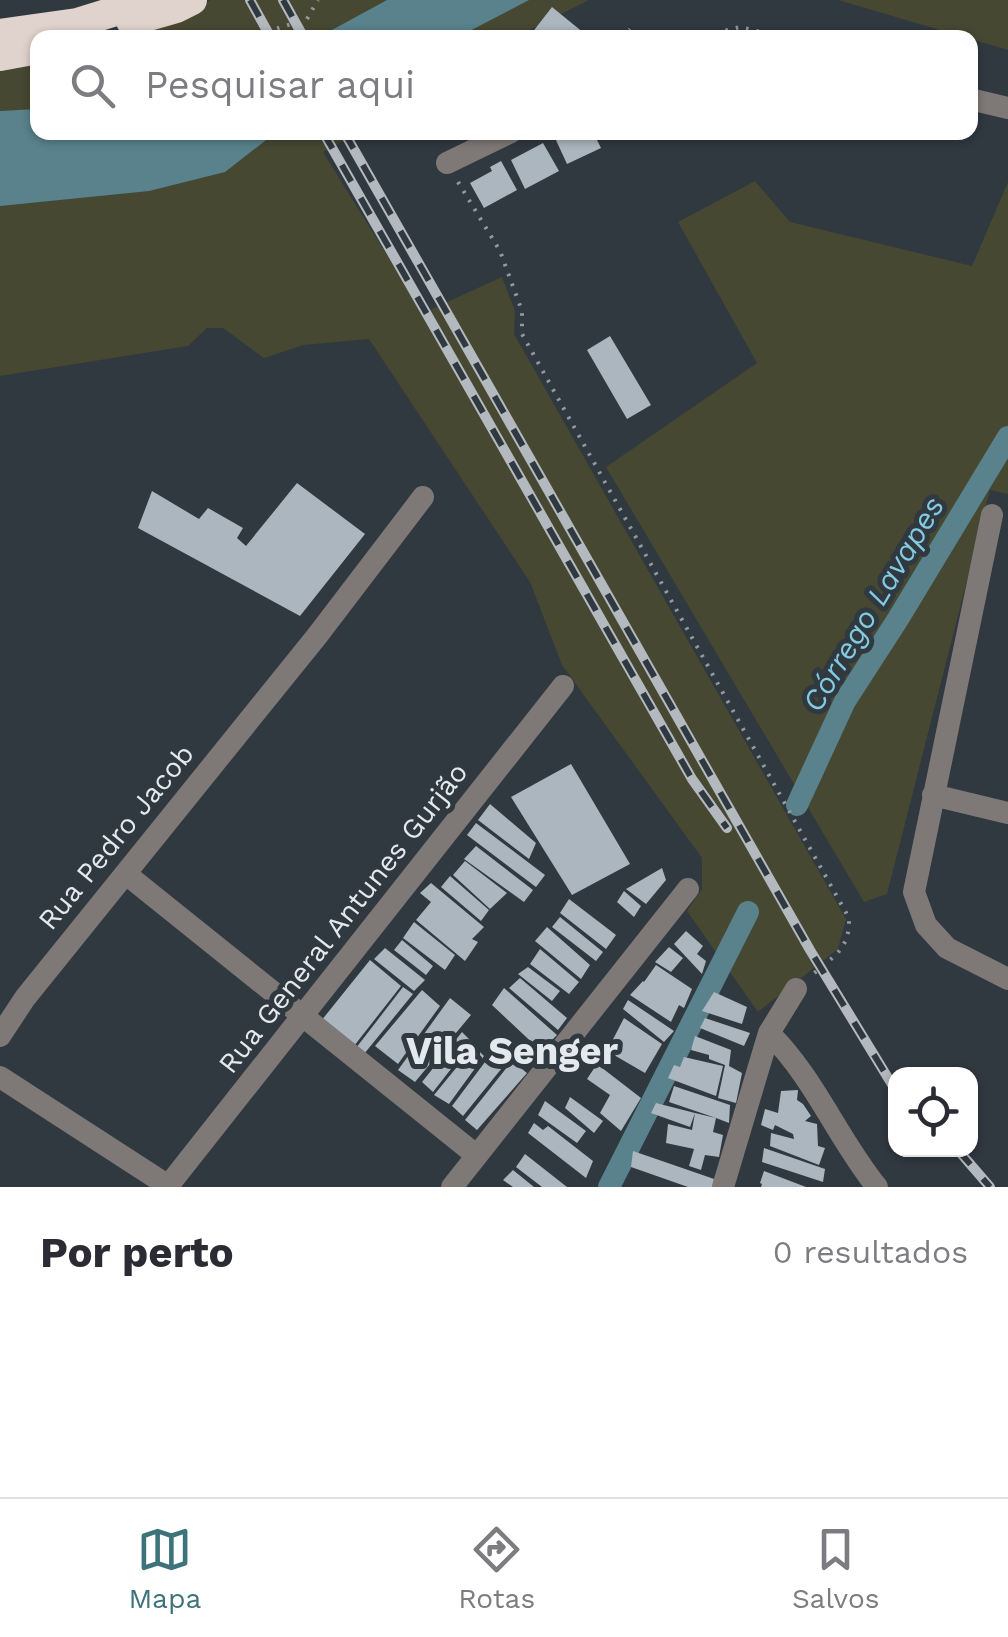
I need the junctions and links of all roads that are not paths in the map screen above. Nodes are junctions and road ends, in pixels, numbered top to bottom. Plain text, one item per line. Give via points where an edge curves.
1 (152, 0) edge
2 (192, 0) edge
3 (103, 30) edge
4 (0, 34) edge
5 (30, 50) edge
6 (0, 56) edge
7 (978, 102) edge
8 (1008, 108) edge
9 (494, 140) edge
10 (447, 163) road end
11 (424, 497) dead end
12 (993, 516) edge
13 (564, 686) dead end
14 (932, 795) junction
15 (1008, 813) edge
16 (126, 874) junction
17 (688, 888) dead end
18 (1008, 979) edge
19 (796, 989) road end
20 (305, 1016) junction
21 (769, 1034) junction
22 (0, 1036) edge
23 (0, 1077) edge
24 (476, 1155) junction
25 (169, 1187) edge
26 (452, 1187) edge
27 (723, 1187) edge
28 (877, 1187) edge

1 - 4 highway via 77,23
2 - 3 highway
5 - 6 highway
7 - 8 street
9 - 10 street
11 - 16 street, Rua Pedro Jacob
12 - 14 street
13 - 20 street, Rua General Antunes Gurjão
14 - 15 street
14 - 18 street via 914,892 926,925 947,948
16 - 20 street
16 - 22 street, Rua Pedro Jacob
17 - 24 street
19 - 21 street
20 - 24 street
20 - 25 street, Rua General Antunes Gurjão
21 - 27 street
21 - 28 street
23 - 25 street
24 - 26 street

